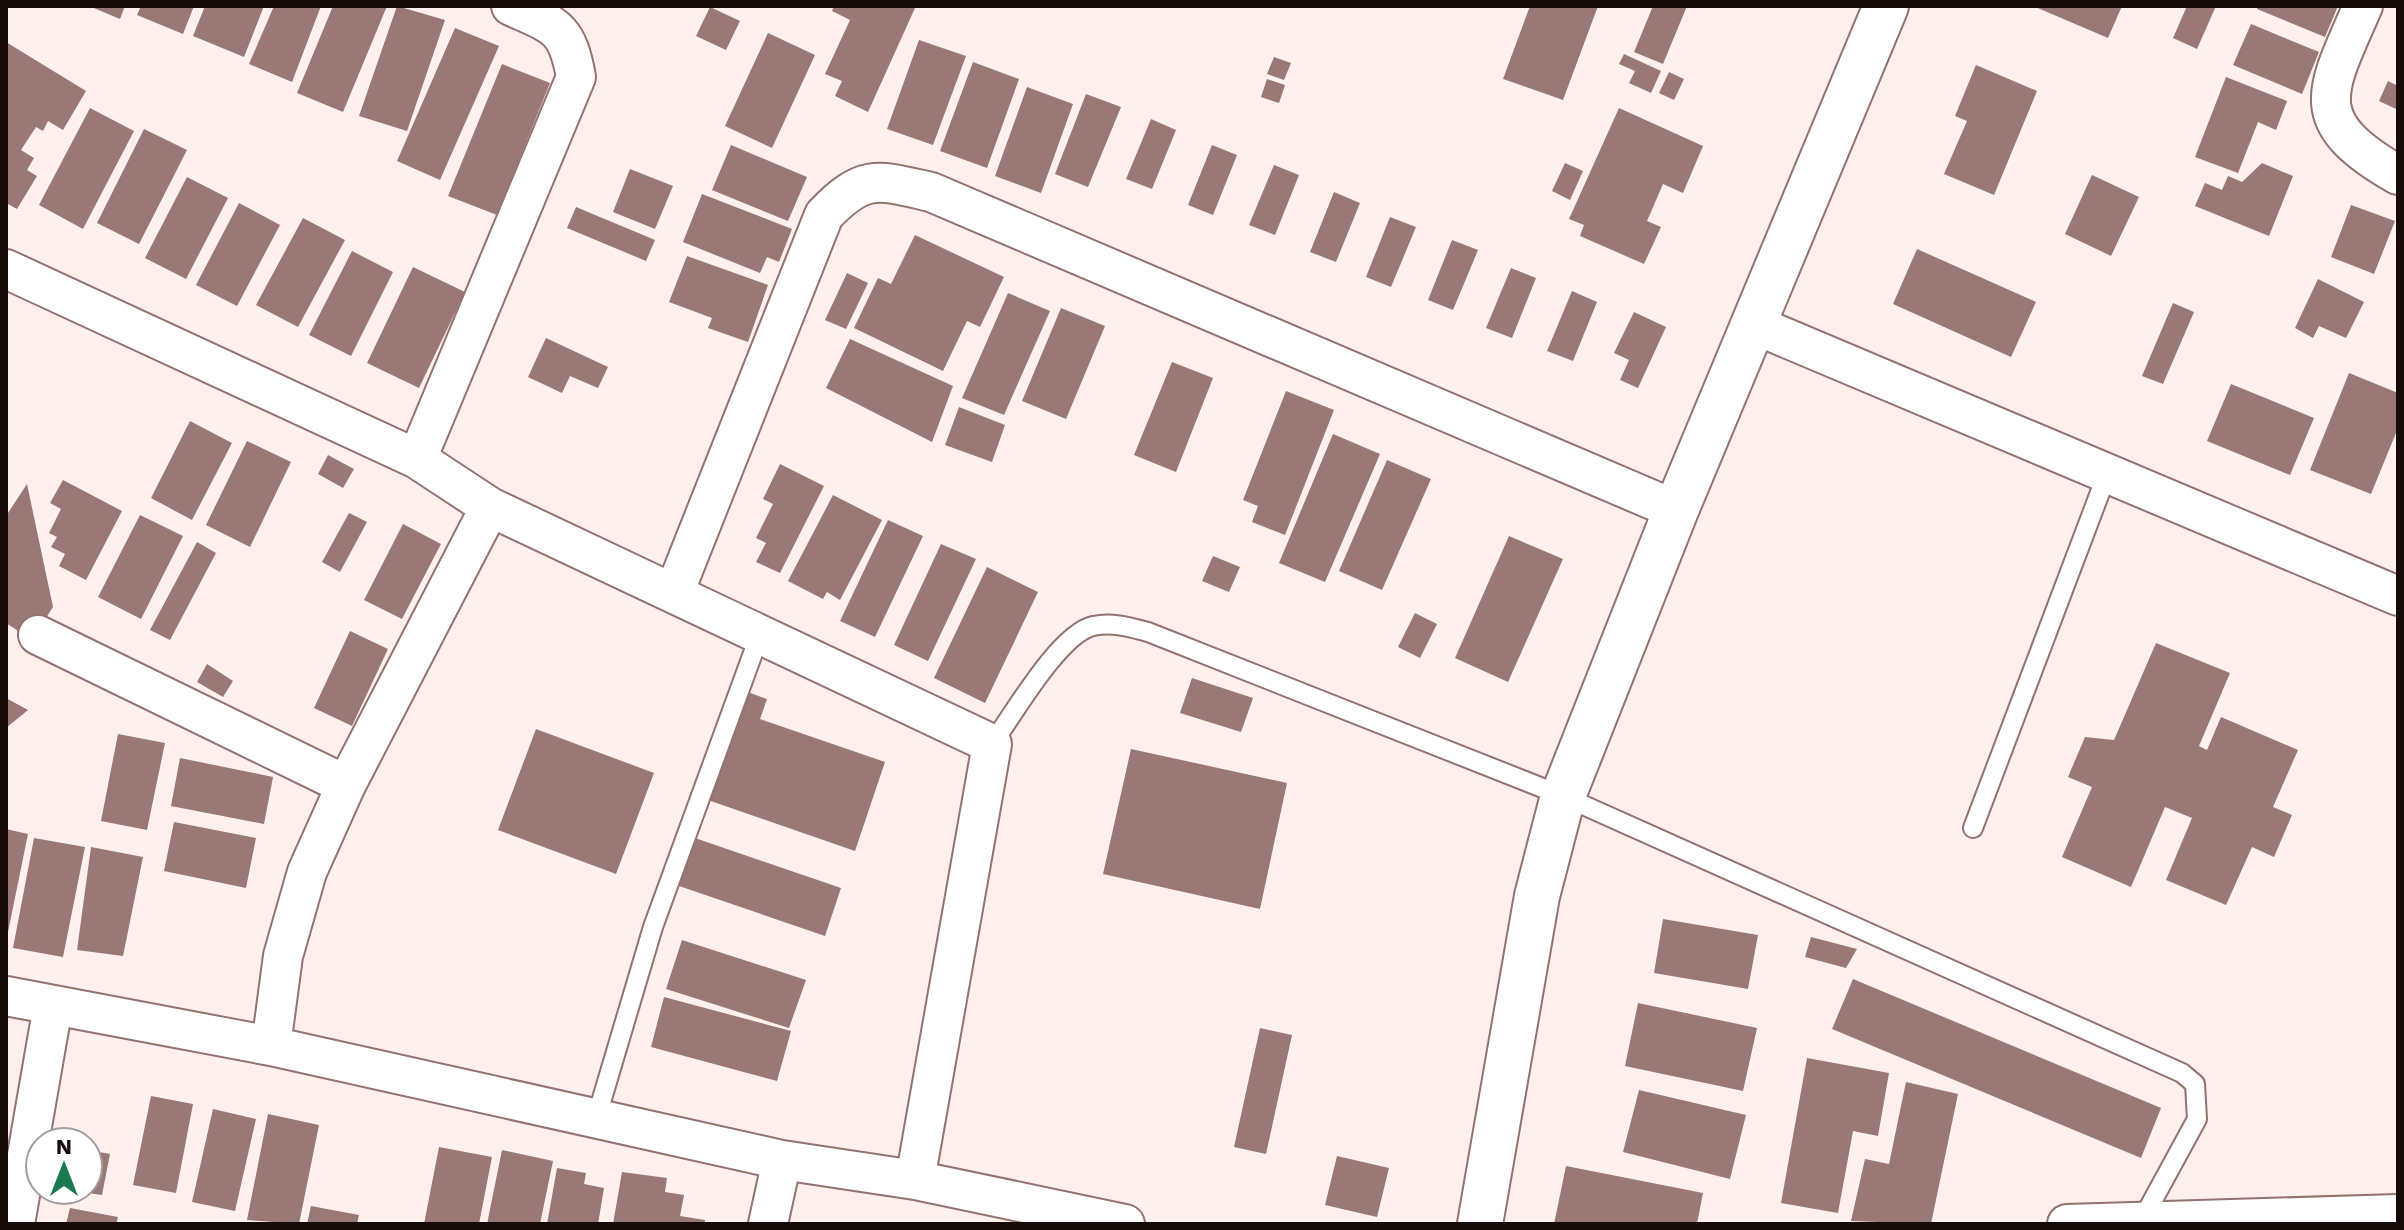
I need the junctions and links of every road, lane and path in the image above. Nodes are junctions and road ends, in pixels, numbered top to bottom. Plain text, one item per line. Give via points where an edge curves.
1 (511, 6) edge
2 (1886, 6) edge
3 (2363, 6) edge
4 (2398, 175) edge
5 (6, 269) edge
6 (1753, 324) junction
7 (417, 459) junction
8 (2107, 474) junction
9 (490, 507) junction
10 (1676, 510) junction
11 (674, 593) junction
12 (2398, 596) edge
13 (760, 634) junction
14 (38, 635) dead end
15 (992, 744) junction
16 (346, 785) junction
17 (1563, 796) junction
18 (1973, 828) dead end
19 (6, 996) edge
20 (53, 1006) junction
21 (271, 1046) junction
22 (596, 1119) junction
23 (782, 1160) junction
24 (915, 1180) junction
25 (2398, 1214) edge
26 (1054, 1216) edge
27 (2142, 1220) junction
28 (15, 1224) edge
29 (768, 1224) edge
30 (1124, 1224) edge
31 (1480, 1224) edge
32 (2067, 1224) edge

1 - 7 street via 546,21 570,42 576,77
2 - 6 street
3 - 4 street via 2336,69 2330,100 2338,130 2357,152
5 - 7 street
6 - 8 street
6 - 10 street
7 - 9 street
8 - 12 street
8 - 18 lane
9 - 11 street
9 - 16 street
10 - 11 street via 931,192 884,181 847,190 824,215
10 - 17 street
11 - 13 street
13 - 15 street
13 - 22 lane via 653,927
14 - 16 street
15 - 17 lane via 1067,641 1090,627 1117,623
15 - 24 street
16 - 21 street via 307,872 283,956
17 - 27 lane via 2182,1073 2195,1084 2197,1119
17 - 31 street via 1537,896
19 - 20 street
20 - 21 street
20 - 28 street
21 - 22 street
22 - 23 street
23 - 24 street
23 - 29 street
24 - 26 street
25 - 27 street
26 - 30 street
27 - 32 street

